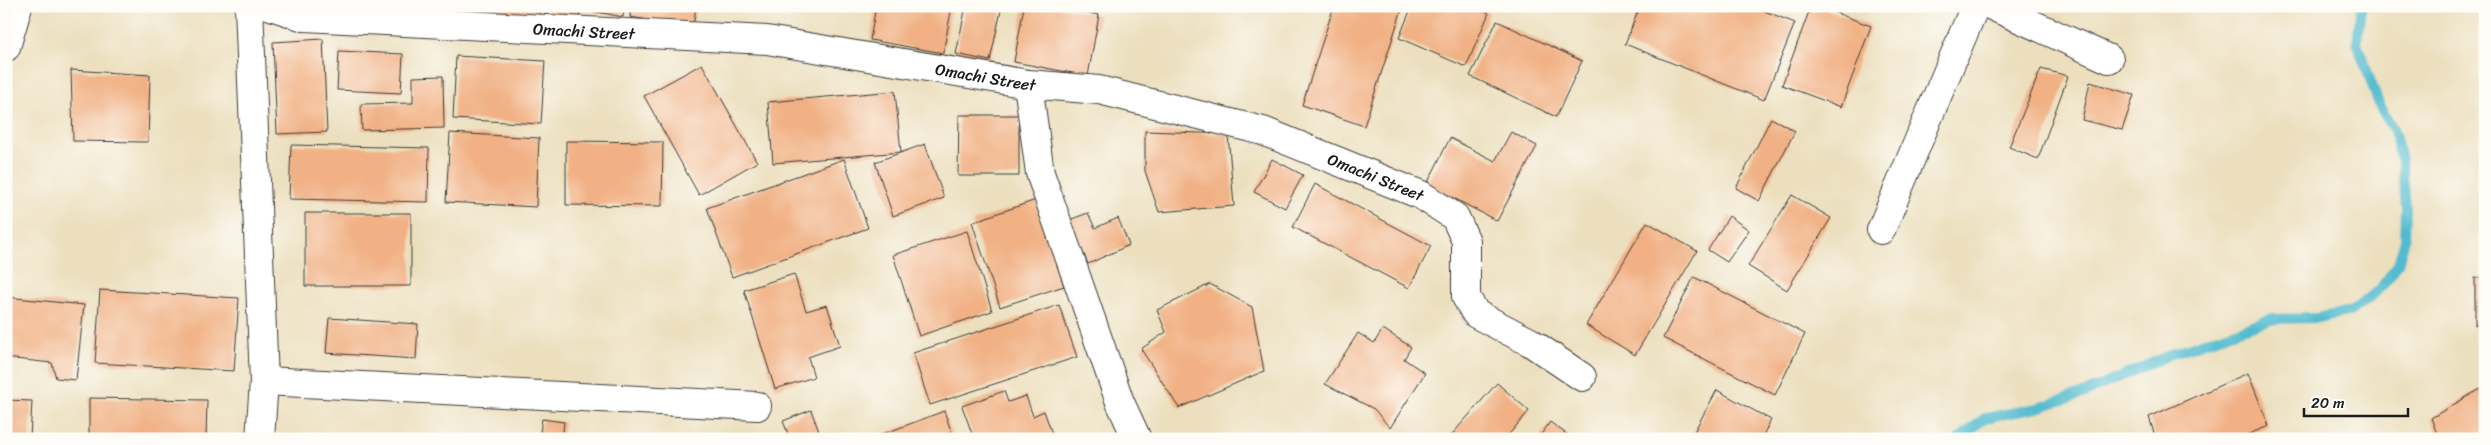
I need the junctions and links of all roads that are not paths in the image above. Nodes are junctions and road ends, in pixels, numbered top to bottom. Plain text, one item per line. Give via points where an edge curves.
1 (18, 6) edge
2 (249, 6) edge
3 (271, 6) edge
4 (1976, 6) edge
5 (1992, 6) edge
6 (6, 47) edge
7 (2109, 59) dead end
8 (1028, 84) junction
9 (1881, 230) dead end
10 (1582, 377) dead end
11 (264, 381) junction
12 (757, 406) dead end
13 (260, 439) edge
14 (1137, 439) edge

1 - 6 street
2 - 11 street
3 - 8 street, Omachi Street via 304,17 767,40
4 - 9 street
5 - 7 street
8 - 10 street, Omachi Street via 1099,90 1263,131 1421,195 1455,217 1459,225 1466,241 1466,297 1476,314 1530,342
8 - 14 street via 1040,173 1120,402
11 - 12 street
11 - 13 street

